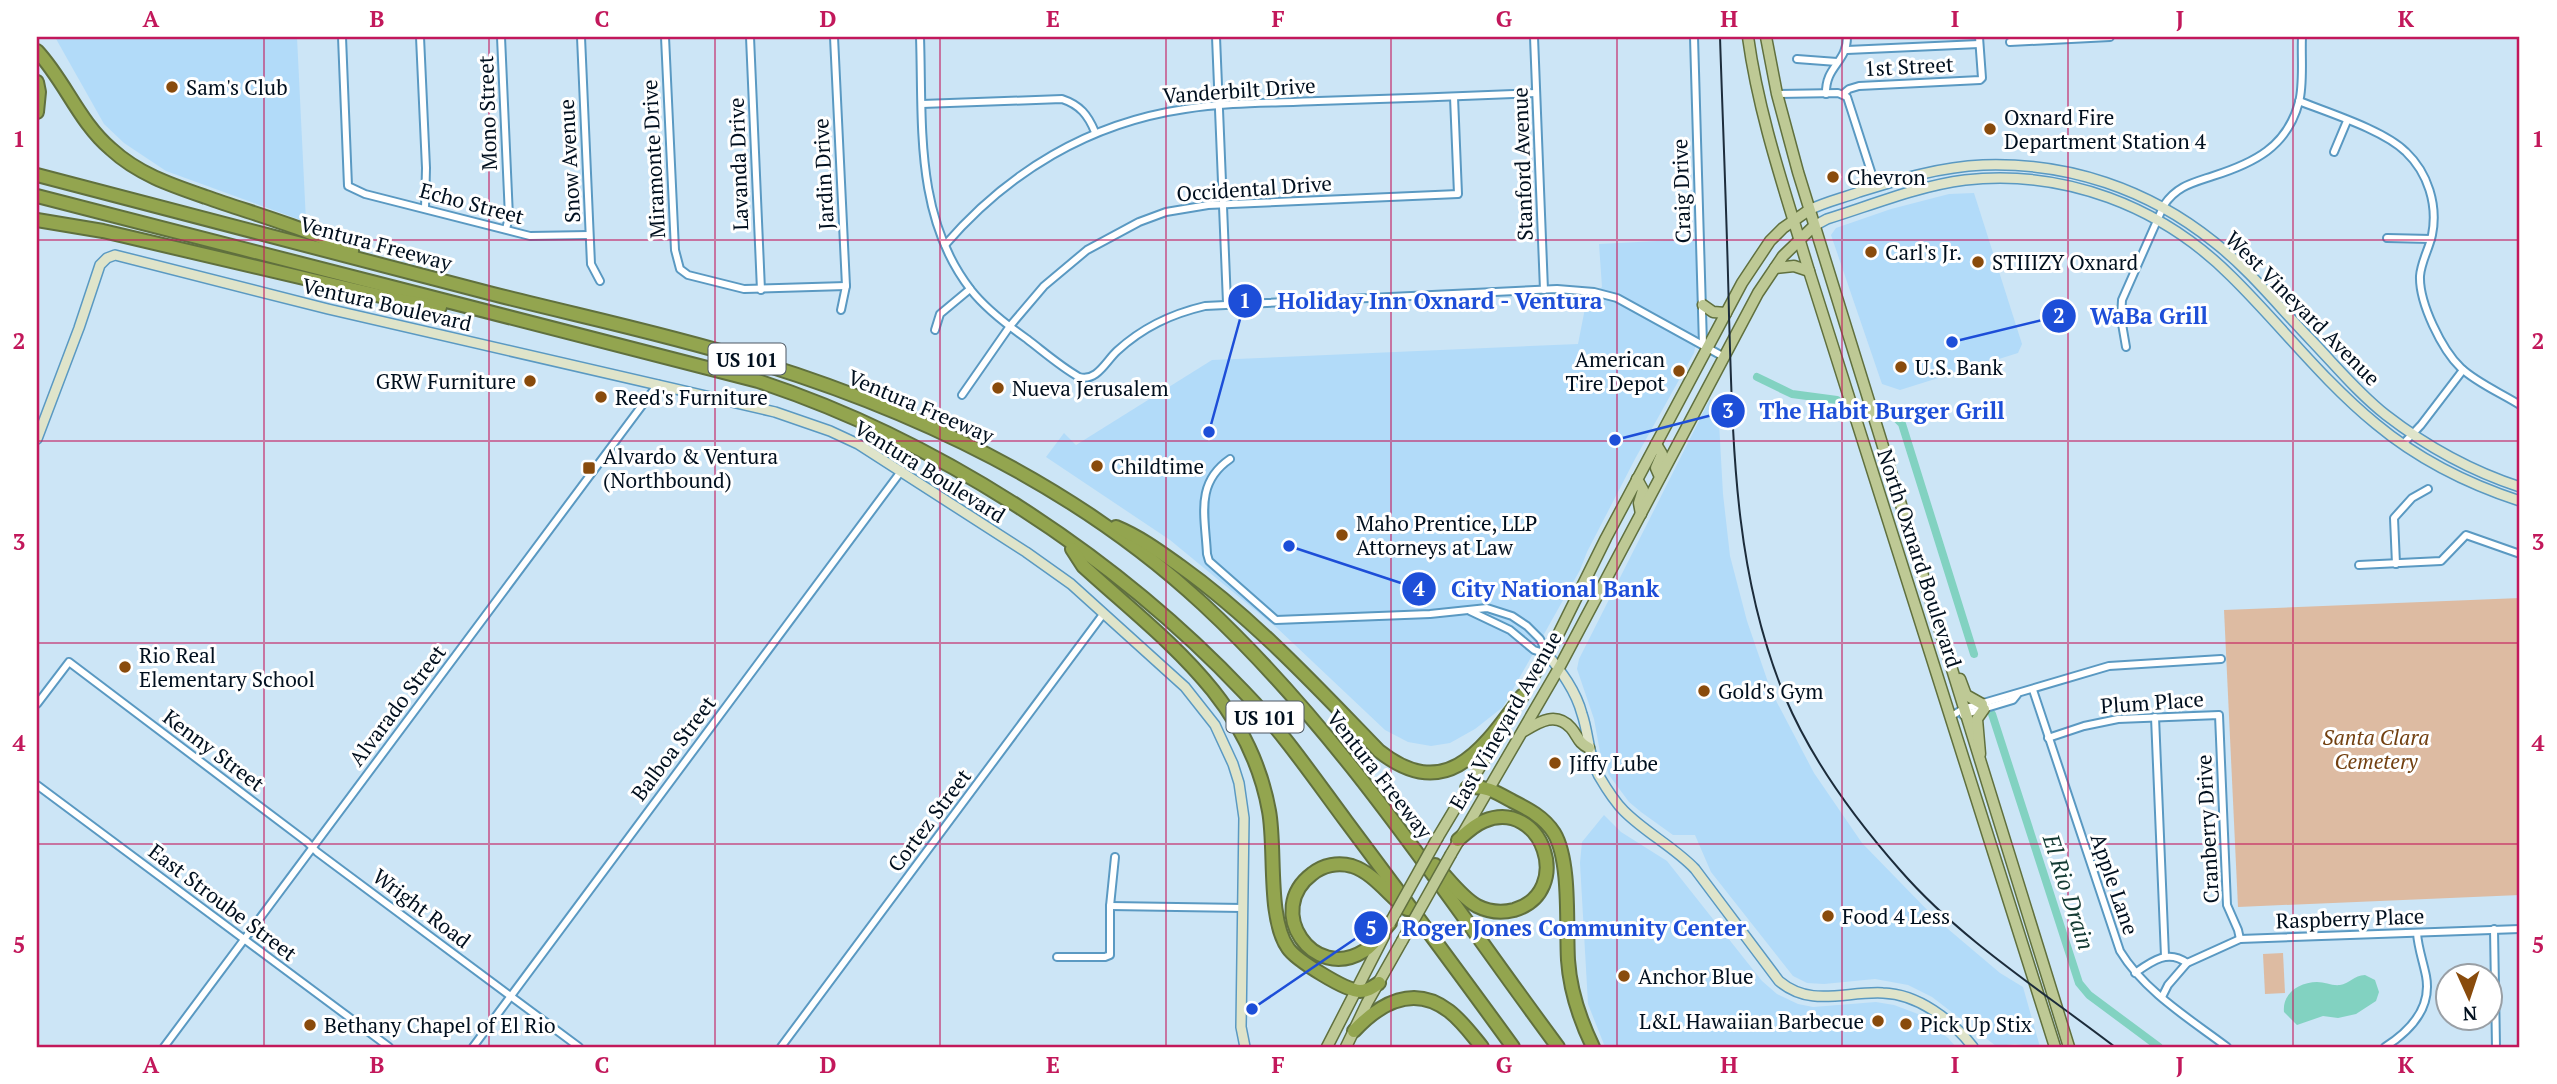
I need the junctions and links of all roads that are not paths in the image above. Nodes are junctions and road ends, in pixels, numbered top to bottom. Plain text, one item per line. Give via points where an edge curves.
1 (342, 37) edge
2 (420, 37) edge
3 (501, 37) edge
4 (581, 37) edge
5 (665, 37) edge
6 (750, 37) edge
7 (834, 37) edge
8 (920, 37) edge
9 (1216, 37) edge
10 (1534, 37) edge
11 (1693, 37) edge
12 (1748, 37) edge
13 (1766, 37) edge
14 (1847, 37) edge
15 (2093, 37) edge
16 (2110, 37) edge
17 (2302, 37) edge
18 (1979, 41) edge
19 (2010, 42) dead end
20 (1847, 50) junction
21 (37, 51) edge
22 (1797, 58) dead end
23 (1837, 62) junction
24 (37, 82) edge
25 (1536, 93) junction
26 (1826, 93) junction
27 (1777, 94) junction
28 (1843, 94) junction
29 (1454, 97) junction
30 (2299, 101) junction
31 (922, 104) junction
32 (1219, 105) junction
33 (37, 112) edge
34 (2347, 121) junction
35 (1095, 132) junction
36 (2334, 152) dead end
37 (1994, 165) junction
38 (37, 175) edge
39 (1994, 178) junction
40 (1876, 187) junction
41 (37, 196) edge
42 (1223, 205) junction
43 (2163, 207) junction
44 (425, 208) junction
45 (1809, 210) junction
46 (37, 220) edge
47 (1794, 220) junction
48 (2158, 220) junction
49 (1814, 226) junction
50 (506, 229) junction
51 (589, 235) junction
52 (2387, 238) dead end
53 (1799, 239) junction
54 (2431, 239) junction
55 (945, 246) junction
56 (374, 262) junction
57 (1774, 268) junction
58 (1809, 271) junction
59 (600, 281) dead end
60 (846, 286) junction
61 (970, 289) junction
62 (761, 290) junction
63 (1544, 290) junction
64 (1227, 303) junction
65 (1703, 305) junction
66 (841, 310) dead end
67 (1726, 313) junction
68 (502, 316) junction
69 (1010, 326) junction
70 (935, 330) dead end
71 (1705, 346) junction
72 (2126, 347) dead end
73 (1724, 357) junction
74 (2463, 370) junction
75 (657, 384) junction
76 (962, 395) dead end
77 (2520, 405) edge
78 (2412, 434) junction
79 (37, 439) edge
80 (1656, 444) junction
81 (2403, 444) junction
82 (1230, 459) dead end
83 (902, 470) junction
84 (1660, 477) junction
85 (1637, 479) junction
86 (2520, 487) edge
87 (2428, 489) dead end
88 (2520, 501) edge
89 (1641, 514) junction
90 (1097, 518) junction
91 (1067, 540) junction
92 (2520, 554) edge
93 (2396, 564) junction
94 (2359, 565) dead end
95 (1471, 611) junction
96 (1104, 613) junction
97 (1938, 623) junction
98 (1548, 651) junction
99 (2221, 659) dead end
100 (1559, 668) junction
101 (2033, 690) junction
102 (1522, 696) junction
103 (37, 704) edge
104 (1983, 706) junction
105 (1964, 712) junction
106 (2219, 715) joint
107 (1950, 717) junction
108 (2155, 717) junction
109 (1523, 731) junction
110 (2048, 738) junction
111 (1589, 748) junction
112 (1979, 761) junction
113 (37, 785) edge
114 (1467, 788) junction
115 (1488, 788) junction
116 (1458, 840) junction
117 (313, 847) junction
118 (1417, 853) junction
119 (1115, 857) dead end
120 (1110, 906) junction
121 (1243, 908) junction
122 (1421, 921) junction
123 (1390, 923) junction
124 (2494, 929) junction
125 (2520, 929) edge
126 (2417, 933) junction
127 (2240, 939) junction
128 (244, 940) junction
129 (2165, 956) junction
130 (1057, 957) dead end
131 (2187, 963) junction
132 (2135, 973) junction
133 (1379, 983) junction
134 (1355, 991) junction
135 (511, 996) junction
136 (2162, 997) junction
137 (1354, 1031) junction
138 (164, 1047) edge
139 (389, 1047) edge
140 (473, 1047) edge
141 (579, 1047) edge
142 (781, 1047) edge
143 (1245, 1047) edge
144 (1327, 1047) edge
145 (1346, 1047) edge
146 (1482, 1047) edge
147 (1513, 1047) edge
148 (1558, 1047) edge
149 (1593, 1047) edge
150 (1973, 1047) edge
151 (2055, 1047) edge
152 (2069, 1047) edge
153 (2227, 1047) edge
154 (2385, 1047) edge
155 (2496, 1047) edge

1 - 44 street, Echo Street via 348,186
2 - 44 street
3 - 50 street, Mono Street
4 - 51 street, Snow Avenue
5 - 62 street, Miramonte Drive via 680,269 688,275
6 - 62 street, Lavanda Drive
7 - 60 street, Jardin Drive
8 - 31 street
9 - 32 street
10 - 25 street, Stanford Avenue
11 - 65 street, Craig Drive
12 - 47 main road, North Oxnard Boulevard via 1755,85
13 - 27 main road, North Oxnard Boulevard
14 - 20 street
15 - 16 street
15 - 19 street
17 - 30 street
18 - 20 street
18 - 28 street, 1st Street via 1980,80 1859,86
20 - 23 street
21 - 56 highway via 97,136 143,173 339,244
22 - 23 street
23 - 26 street via 1826,82
24 - 33 highway
25 - 29 street, Vanderbilt Drive
25 - 63 street, Stanford Avenue
26 - 27 street, 1st Street
26 - 28 street, 1st Street
27 - 45 main road, North Oxnard Boulevard
28 - 40 street via 1852,106
29 - 32 street, Vanderbilt Drive
29 - 42 street, Occidental Drive via 1458,194
30 - 34 street
30 - 43 street via 2281,137 2264,155 2184,184
31 - 35 street via 1062,99 1084,112
31 - 55 street via 929,198
32 - 35 street, Vanderbilt Drive via 1161,113
32 - 42 street
34 - 36 street
34 - 54 street via 2388,138 2415,162 2431,198
35 - 55 street, Vanderbilt Drive via 1023,173
37 - 39 street
37 - 40 street, West Vineyard Avenue via 1935,170
37 - 43 street, West Vineyard Avenue via 2079,173
38 - 56 highway, Ventura Freeway / US 101
39 - 48 street, West Vineyard Avenue via 2076,186
39 - 49 street, West Vineyard Avenue via 1928,187
40 - 45 street, West Vineyard Avenue
41 - 68 highway, Ventura Freeway / US 101
42 - 64 street
42 - 69 street, Occidental Drive via 1166,212 1112,235 1044,286
43 - 48 street
43 - 78 street, West Vineyard Avenue via 2215,242 2350,381
44 - 50 street, Echo Street
45 - 47 main road, East Vineyard Avenue
45 - 49 main road, North Oxnard Boulevard
46 - 68 highway via 103,231 402,301
47 - 53 main road, North Oxnard Boulevard
47 - 67 main road, East Vineyard Avenue via 1759,255
48 - 72 street via 2122,300
48 - 81 street, West Vineyard Avenue via 2205,251 2341,391
49 - 53 main road, East Vineyard Avenue
49 - 97 main road, North Oxnard Boulevard
50 - 51 street, Echo Street via 539,237
51 - 59 street, Snow Avenue via 591,264
52 - 54 street
53 - 57 main road, East Vineyard Avenue
53 - 58 main road, North Oxnard Boulevard
54 - 74 street via 2420,290 2451,356
55 - 61 street
56 - 90 highway, Ventura Freeway / US 101 via 792,374 978,449
57 - 58 main road via 1795,266
57 - 73 main road, East Vineyard Avenue
58 - 107 main road, North Oxnard Boulevard
60 - 62 street
60 - 66 street, Jardin Drive
61 - 69 street
61 - 70 street via 940,314
63 - 64 street
63 - 71 street via 1606,295
64 - 69 street via 1158,321 1087,379 1075,375
65 - 67 main road
65 - 71 street, Craig Drive
67 - 71 main road, East Vineyard Avenue
68 - 91 highway, Ventura Freeway / US 101 via 713,368 813,401 974,479
69 - 76 street, Occidental Drive
71 - 73 street
71 - 80 main road, East Vineyard Avenue
73 - 84 main road, East Vineyard Avenue
74 - 77 street
74 - 78 street
75 - 79 street, Ventura Boulevard via 115,255 100,265
75 - 83 street, Ventura Boulevard via 803,420 858,443
75 - 117 street, Alvarado Street
78 - 81 street
78 - 86 street, West Vineyard Avenue via 2461,463
80 - 84 main road via 1662,454 1656,468
80 - 85 main road, East Vineyard Avenue
81 - 88 street, West Vineyard Avenue via 2452,474
82 - 95 street via 1214,470 1205,491 1209,561 1276,620
83 - 96 street, Ventura Boulevard via 1057,573
83 - 135 street, Balboa Street
84 - 89 main road, East Vineyard Avenue
85 - 89 main road via 1643,490
85 - 98 main road, East Vineyard Avenue
87 - 93 street via 2412,498 2395,518
89 - 100 main road, East Vineyard Avenue
90 - 102 highway via 1139,537 1238,611 1379,751 1398,764 1429,771 1459,765 1485,744
90 - 118 highway, Ventura Freeway / US 101 via 1202,603 1288,689
91 - 122 highway, Ventura Freeway / US 101 via 1176,627 1245,693
91 - 134 highway via 1083,566 1191,665 1233,715 1247,739 1265,792 1283,939 1304,964
92 - 93 street via 2466,535 2441,561
93 - 94 street
95 - 98 street via 1510,630 1534,650
95 - 98 street via 1487,608 1512,616
96 - 121 street, Ventura Boulevard via 1194,696 1225,744 1243,804
96 - 142 street, Cortez Street
97 - 104 main road via 1966,695
97 - 105 main road, North Oxnard Boulevard
98 - 100 street
98 - 102 main road, East Vineyard Avenue
99 - 101 street via 2109,666
100 - 109 main road, East Vineyard Avenue
100 - 111 street via 1583,714
101 - 104 street
101 - 110 street, Apple Lane
102 - 114 main road, East Vineyard Avenue
103 - 117 street, Kenny Street via 69,662
104 - 105 street
104 - 112 main road via 1977,719
105 - 107 street
105 - 112 main road, North Oxnard Boulevard
106 - 108 street, Plum Place
106 - 127 street, Cranberry Drive via 2227,905
107 - 151 main road, North Oxnard Boulevard
108 - 110 street, Plum Place via 2101,722
108 - 129 street
109 - 111 main road via 1554,719 1570,727 1580,744
109 - 115 main road, East Vineyard Avenue
110 - 132 street, Apple Lane via 2114,939
111 - 150 street via 1599,776 1620,807 1695,869 1786,987 1814,997 1872,993 1906,997 1929,1008
112 - 152 main road, North Oxnard Boulevard
113 - 128 street, East Stroube Street
114 - 115 highway
114 - 123 main road, East Vineyard Avenue, bridge
115 - 116 main road, East Vineyard Avenue
115 - 149 highway via 1535,813 1558,841 1564,868 1569,972
116 - 118 highway via 1492,819 1522,823 1546,852 1547,874 1541,890 1515,910 1488,910 1472,903
116 - 133 main road, East Vineyard Avenue, bridge
117 - 128 street, Alvarado Street
117 - 135 street, Wright Road
118 - 148 highway, Ventura Freeway / US 101
119 - 120 street
120 - 121 street
120 - 130 street via 1109,956
121 - 143 street, Ventura Boulevard via 1241,1027
122 - 123 highway via 1366,872 1350,865 1317,869 1297,889 1293,901 1298,936 1327,958 1353,957 1367,950
122 - 147 highway, Ventura Freeway / US 101
123 - 134 main road, East Vineyard Avenue
124 - 125 street, Raspberry Place
124 - 126 street, Raspberry Place
124 - 155 street
126 - 127 street, Raspberry Place
126 - 154 street via 2427,978 2423,1008 2408,1031
127 - 131 street, Raspberry Place
128 - 138 street, Alvarado Street
128 - 139 street, East Stroube Street
129 - 131 street
129 - 132 street
131 - 136 street, Raspberry Place
132 - 136 street, Apple Lane
133 - 134 highway
133 - 137 main road, East Vineyard Avenue
134 - 144 main road, East Vineyard Avenue
135 - 140 street, Balboa Street
135 - 141 street, Wright Road
136 - 153 street, Apple Lane
137 - 145 main road, East Vineyard Avenue
137 - 146 highway via 1388,1003 1423,1000 1450,1012

